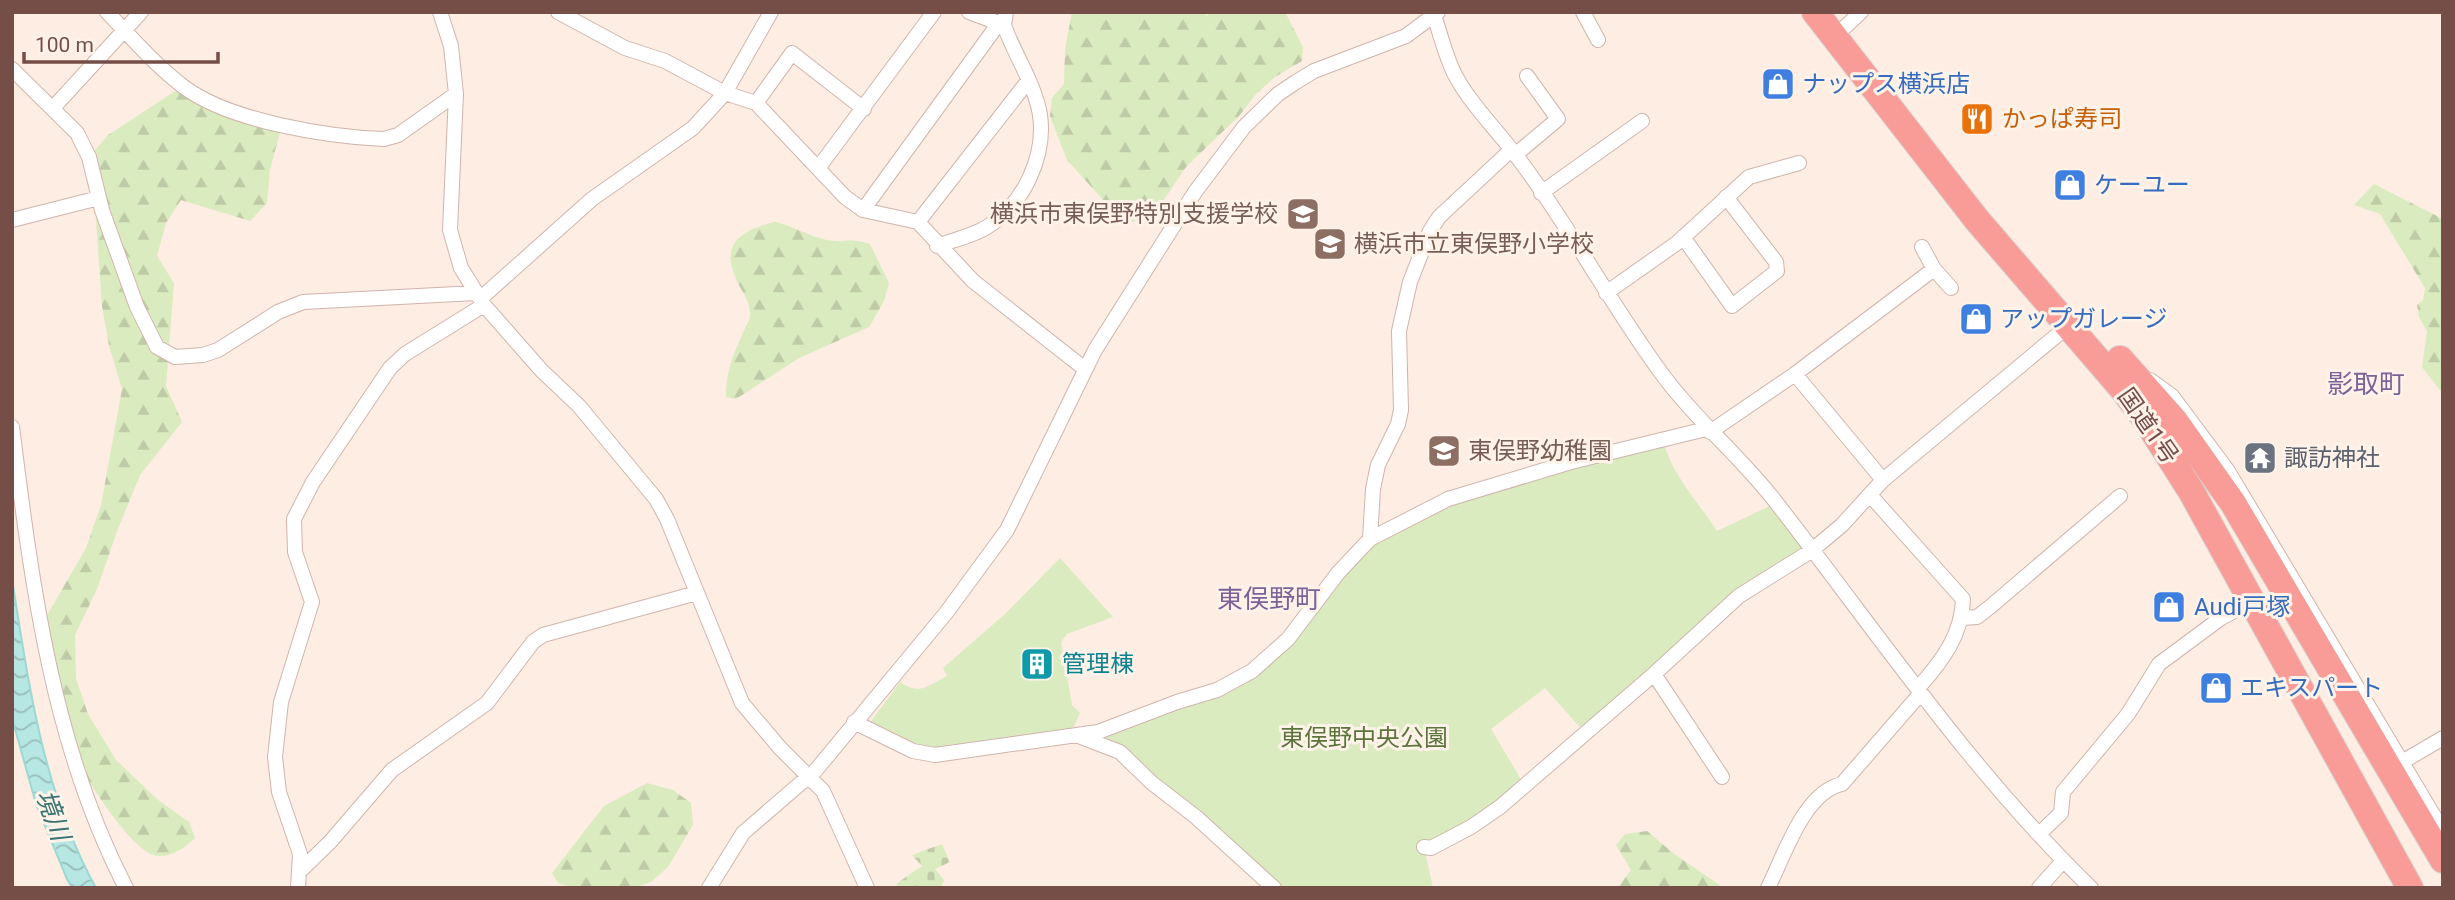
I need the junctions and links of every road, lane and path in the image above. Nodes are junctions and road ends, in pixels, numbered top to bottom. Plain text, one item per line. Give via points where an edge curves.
1 (107, 12) edge
2 (141, 12) edge
3 (440, 12) edge
4 (558, 12) edge
5 (771, 12) edge
6 (934, 12) edge
7 (969, 12) edge
8 (1583, 12) edge
9 (1815, 12) edge
10 (1436, 15) edge
11 (1846, 17) edge
12 (1003, 20) edge
13 (124, 30) junction
14 (1598, 40) dead end
15 (12, 69) edge
16 (1527, 76) dead end
17 (1028, 81) junction
18 (725, 93) junction
19 (456, 94) junction
20 (756, 103) junction
21 (53, 108) junction
22 (864, 109) junction
23 (1642, 121) dead end
24 (1513, 152) junction
25 (1799, 163) dead end
26 (819, 167) junction
27 (1541, 193) junction
28 (1726, 197) junction
29 (99, 198) junction
30 (863, 210) junction
31 (12, 220) edge
32 (918, 222) junction
33 (1683, 237) junction
34 (937, 246) junction
35 (1922, 247) dead end
36 (1934, 270) junction
37 (1951, 288) dead end
38 (1606, 293) junction
39 (480, 299) junction
40 (2068, 326) junction
41 (1086, 369) junction
42 (2132, 373) junction
43 (1795, 374) junction
44 (12, 427) edge
45 (1708, 431) junction
46 (1883, 480) junction
47 (1870, 495) junction
48 (2120, 496) dead end
49 (1370, 539) junction
50 (1811, 551) junction
51 (697, 593) junction
52 (2253, 601) junction
53 (1963, 618) junction
54 (1654, 674) junction
55 (1920, 690) junction
56 (854, 722) junction
57 (1079, 736) junction
58 (2443, 738) edge
59 (2402, 762) junction
60 (810, 776) junction
61 (1722, 777) dead end
62 (2443, 831) edge
63 (2039, 834) junction
64 (1424, 847) dead end
65 (2443, 860) edge
66 (2062, 862) junction
67 (299, 872) junction
68 (126, 888) edge
69 (298, 888) edge
70 (709, 888) edge
71 (867, 888) edge
72 (1274, 888) edge
73 (1768, 888) edge
74 (2039, 888) edge
75 (2091, 888) edge
76 (2410, 888) edge
77 (2429, 888) edge

1 - 13 street
2 - 13 street
3 - 19 street via 451,46
4 - 18 street via 592,32 684,69
5 - 18 street
6 - 22 street
7 - 12 street
8 - 14 street
9 - 40 highway, 国道1号 via 1977,220
10 - 24 street via 1454,73
10 - 41 street via 1406,36 1314,71 1278,94 1244,127 1195,192
11 - 42 highway, 国道1号 via 1985,207
12 - 17 street
12 - 30 street
13 - 19 street via 183,86 213,105 282,124 384,139 398,135
13 - 21 street
15 - 21 street
16 - 24 street via 1558,119
17 - 32 street
17 - 34 street via 1040,115 1040,144 1020,196 984,229
18 - 20 street
18 - 39 street via 693,128 592,199
19 - 39 street via 450,230 461,268
20 - 22 street via 792,53
20 - 26 street
21 - 29 street via 77,133 89,157
22 - 26 street
23 - 27 street
24 - 27 street
24 - 49 street via 1439,217 1410,282 1399,331 1401,410 1376,477
25 - 28 street via 1756,173
26 - 30 street
27 - 38 street
28 - 33 street
28 - 33 street via 1776,262 1777,271 1732,306
29 - 31 street
29 - 39 street via 144,327 158,347 175,357 191,358 218,350 278,312 303,302
30 - 32 street
32 - 34 street
33 - 38 street
34 - 41 street via 973,281
35 - 36 street
36 - 37 street
36 - 43 street
38 - 45 street
39 - 51 street via 579,406 656,499
39 - 67 street via 390,368 313,482 294,519 295,552 312,602 281,702 275,757 279,792 300,854
40 - 46 street
40 - 52 highway, 国道1号 via 2154,431
41 - 56 street via 1007,530 946,613
42 - 59 street via 2172,396 2228,471
42 - 65 highway, 国道1号 via 2193,443 2233,503
42 - 77 highway via 2189,462
43 - 45 street
43 - 46 street
44 - 68 street via 51,686 85,800
45 - 49 street via 1571,462 1448,499
45 - 50 street via 1759,481
46 - 47 street
47 - 50 street
47 - 53 street via 1963,599
48 - 53 street via 1990,607 1977,617
49 - 57 street via 1288,639 1252,671 1217,690
50 - 54 street via 1738,596
50 - 55 street
51 - 60 street via 742,703
51 - 67 street via 542,635 495,695 384,777
52 - 63 street via 2221,618 2159,664 2128,714 2063,793 2061,813
52 - 76 highway, 国道1号
53 - 55 street
54 - 61 street
54 - 64 street via 1500,807 1454,836
55 - 63 street
55 - 73 street via 1842,784 1831,786 1811,803
56 - 57 street via 926,755
56 - 60 street
57 - 72 street via 1121,752
58 - 59 street
59 - 62 street
60 - 70 street via 743,833
60 - 71 street via 832,805
63 - 66 street
66 - 74 street
66 - 75 street
67 - 69 street

